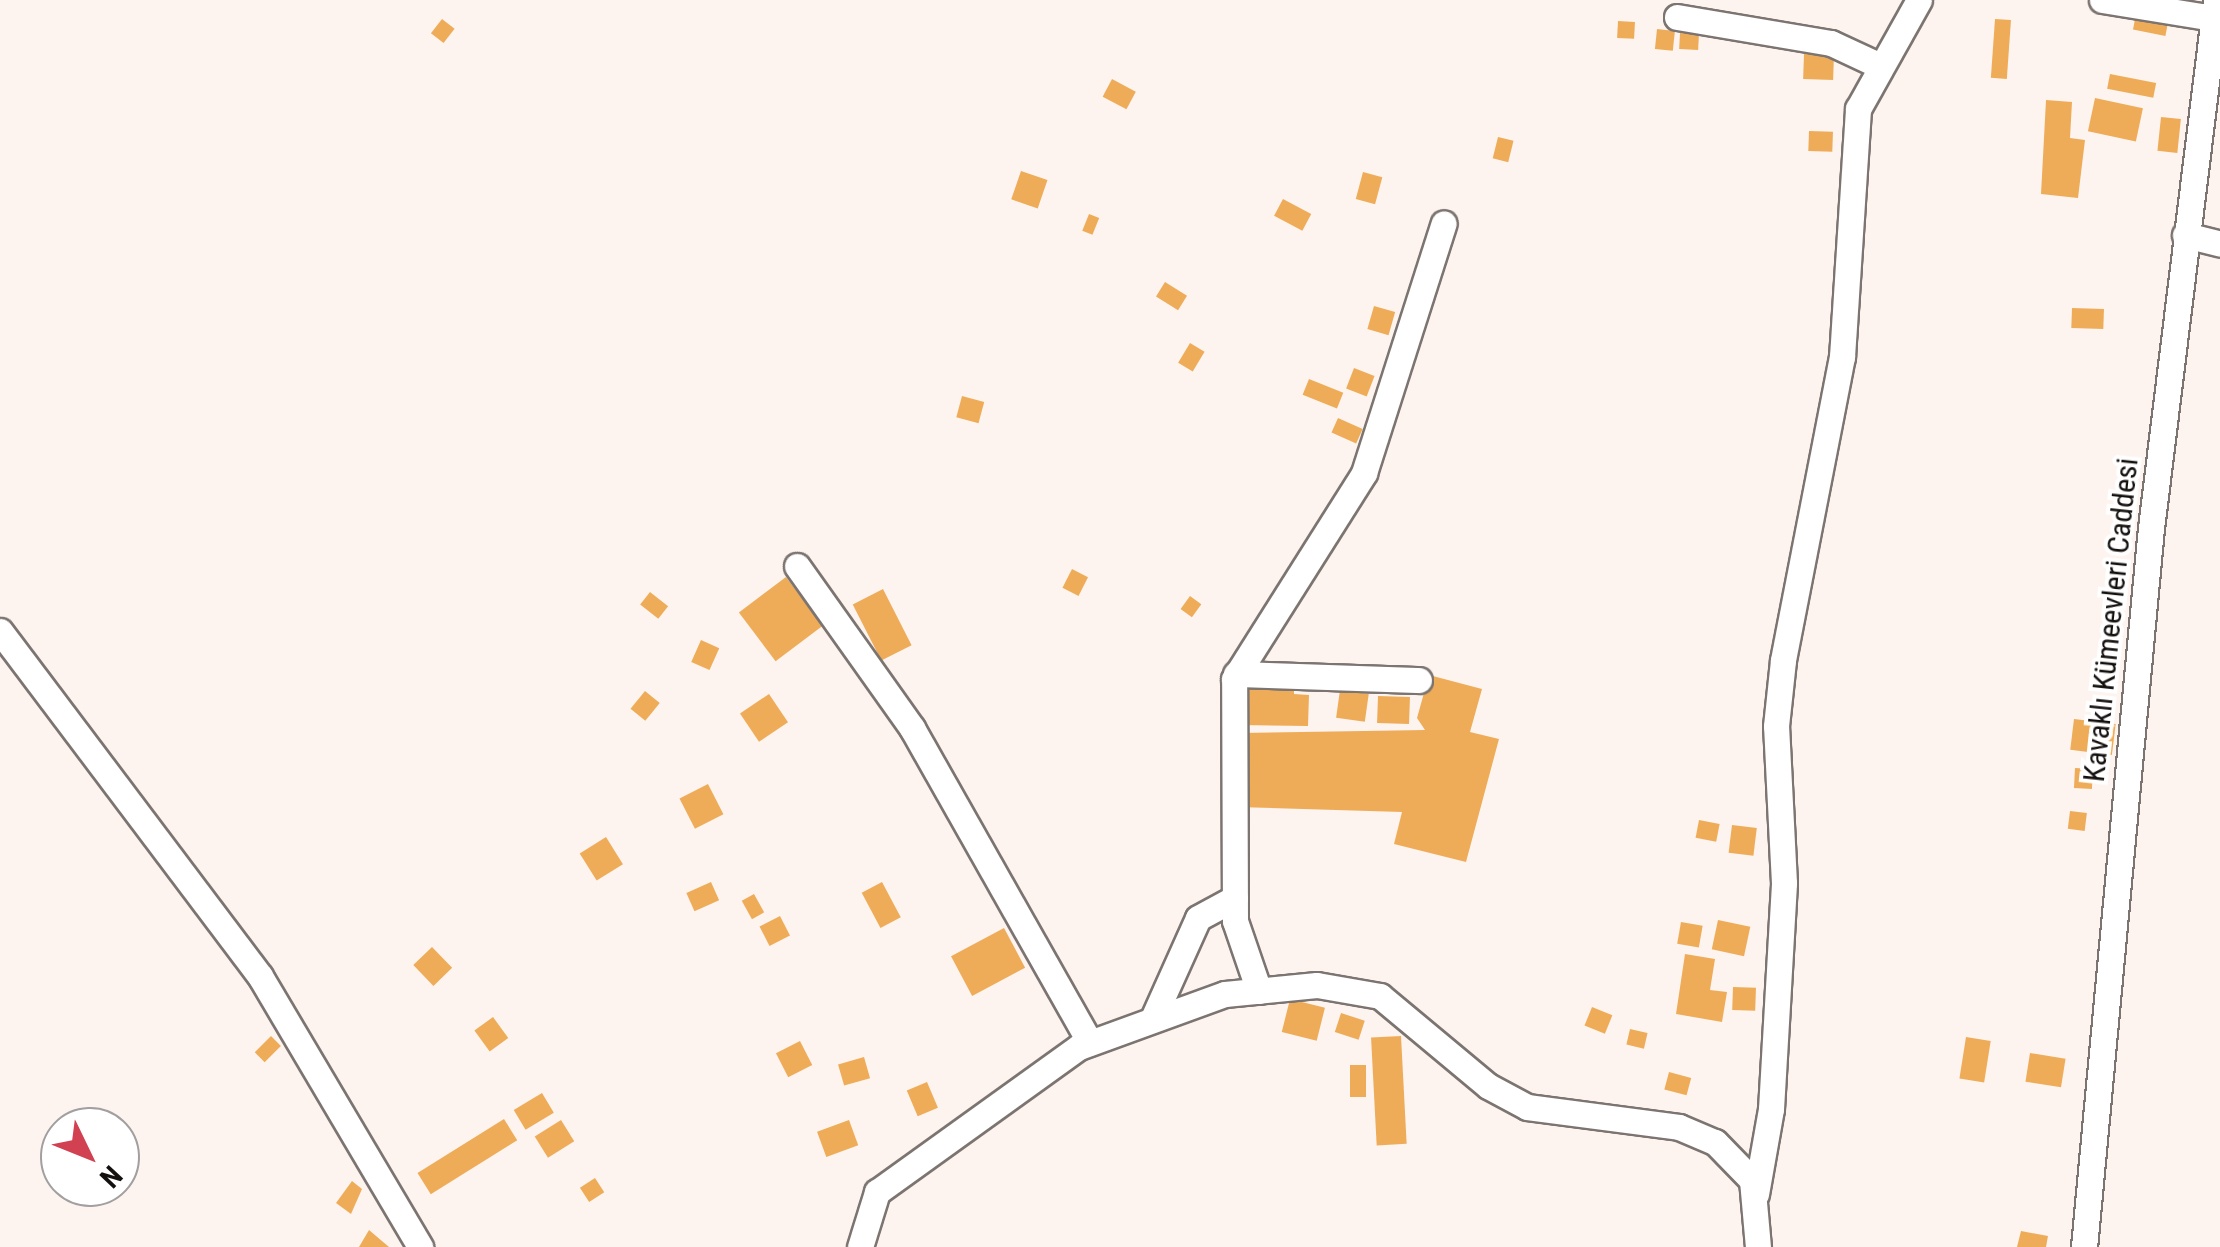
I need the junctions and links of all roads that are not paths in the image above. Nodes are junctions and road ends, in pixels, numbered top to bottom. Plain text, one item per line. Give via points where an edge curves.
1 (1918, 0) edge
2 (2102, 0) edge
3 (2214, 9) edge
4 (1677, 16) dead end
5 (1876, 64) junction
6 (1444, 224) dead end
7 (2184, 235) junction
8 (2220, 244) edge
9 (797, 566) dead end
10 (0, 631) edge
11 (1236, 674) junction
12 (1420, 680) dead end
13 (1234, 898) junction
14 (1259, 990) junction
15 (1154, 1016) junction
16 (1090, 1042) junction
17 (1756, 1194) junction
18 (420, 1247) edge
19 (860, 1247) edge
20 (1758, 1247) edge
21 (2084, 1247) edge

1 - 5 street
2 - 3 street
3 - 7 street, Kavaklı Kümeevleri Caddesi
4 - 5 street via 1831,42
5 - 17 street via 1858,109 1838,386 1778,693 1784,883 1769,1128
6 - 11 street via 1364,473
7 - 8 street
7 - 21 street, Kavaklı Kümeevleri Caddesi
9 - 16 street via 912,728
10 - 18 street via 260,976
11 - 12 street
11 - 13 street
13 - 14 street via 1240,952
13 - 15 street via 1198,918
14 - 15 street
14 - 17 street via 1334,986 1380,996 1503,1096 1562,1116 1701,1134 1740,1165
15 - 16 street
16 - 19 street via 890,1180 865,1209
17 - 20 street

